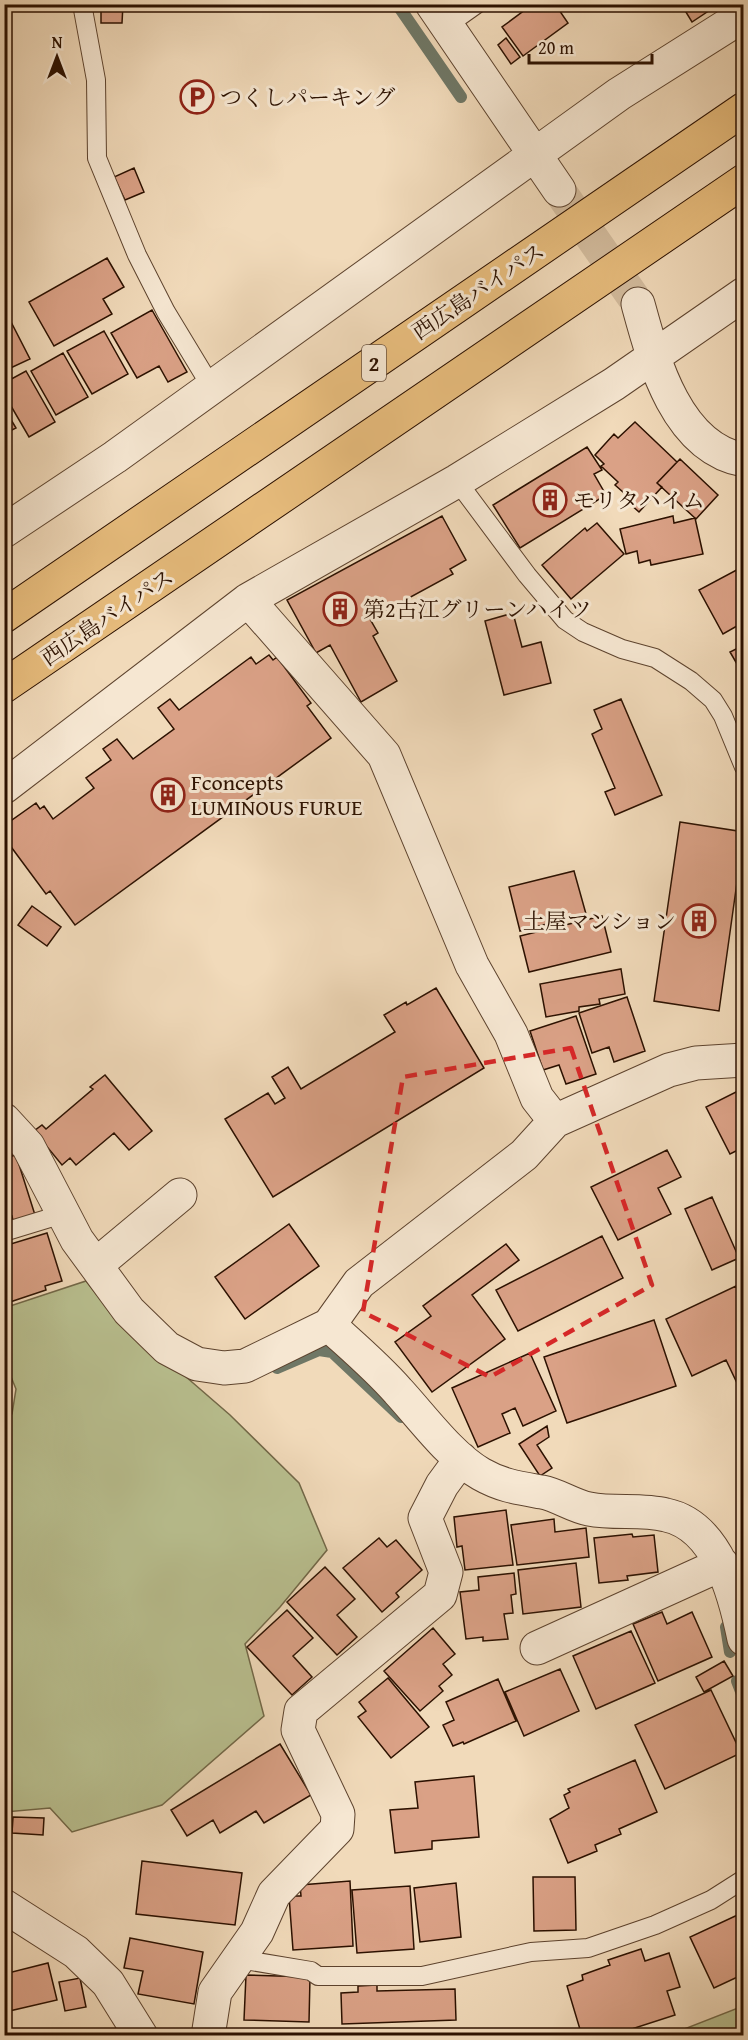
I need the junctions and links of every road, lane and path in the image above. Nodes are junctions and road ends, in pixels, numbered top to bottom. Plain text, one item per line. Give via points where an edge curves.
1 (82, 4) edge
2 (477, 4) edge
3 (439, 15) edge
4 (744, 15) edge
5 (744, 110) edge
6 (534, 154) junction
7 (744, 181) edge
8 (559, 190) tunnel mouth
9 (744, 294) edge
10 (639, 304) tunnel mouth
11 (652, 357) junction
12 (212, 388) junction
13 (744, 459) edge
14 (457, 480) junction
15 (4, 531) edge
16 (248, 600) junction
17 (4, 616) edge
18 (4, 686) edge
19 (744, 767) edge
20 (4, 787) edge
21 (744, 1060) edge
22 (4, 1120) edge
23 (555, 1121) junction
24 (180, 1195) dead end
25 (63, 1214) junction
26 (4, 1232) edge
27 (96, 1265) junction
28 (329, 1325) junction
29 (461, 1459) junction
30 (722, 1564) junction
31 (744, 1639) edge
32 (537, 1648) dead end
33 (744, 1880) edge
34 (4, 1906) edge
35 (239, 1959) junction
36 (141, 2036) edge
37 (208, 2036) edge

1 - 12 lane via 96,80 97,158 136,255
2 - 3 lane
3 - 6 street
4 - 6 street via 619,94
5 - 17 highway, 西広島バイパス / 2
6 - 8 street
6 - 12 street
7 - 18 highway, 西広島バイパス
9 - 11 street
10 - 11 street
11 - 13 street via 663,385 708,445 731,458
11 - 14 street
12 - 15 street
14 - 16 street
14 - 19 lane via 565,620 622,649 655,658 713,700
16 - 20 street
16 - 23 street via 384,755 472,965 512,1034 537,1098
21 - 23 street via 696,1063 669,1070
22 - 25 street via 28,1146
23 - 28 street via 524,1155 359,1283
24 - 27 street
25 - 26 lane
25 - 27 street
27 - 28 street via 129,1311 167,1348 197,1364 245,1366
28 - 29 street via 396,1388
29 - 30 street via 501,1485 544,1492 588,1509 669,1515 699,1535
29 - 35 street via 425,1518 446,1572 440,1595 301,1711 298,1730 338,1814 337,1829 274,1894 257,1932
30 - 31 street
30 - 32 street
33 - 35 lane via 711,1900 619,1939 588,1948 520,1954 459,1966 440,1974 318,1976 311,1971
34 - 36 street via 76,1952 108,1983
35 - 37 street via 215,1992

